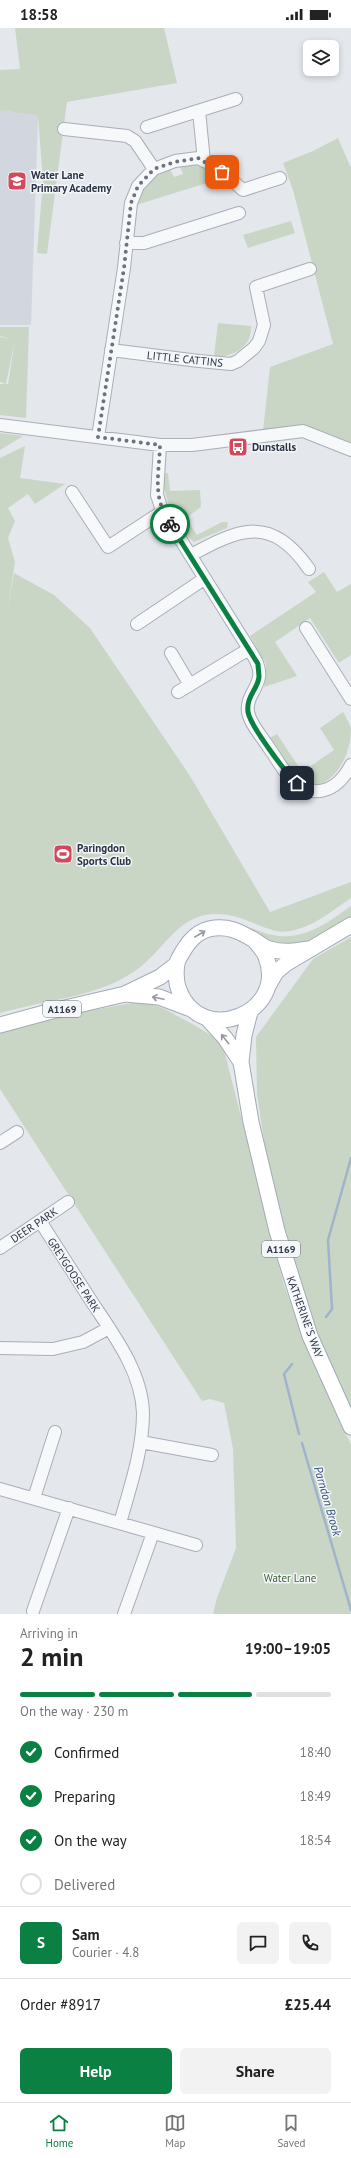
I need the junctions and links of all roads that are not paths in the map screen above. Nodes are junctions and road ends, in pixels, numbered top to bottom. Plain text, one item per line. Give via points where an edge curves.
1 (236, 99) dead end
2 (199, 111) junction
3 (147, 127) dead end
4 (64, 129) dead end
5 (204, 160) junction
6 (154, 169) junction
7 (280, 178) dead end
8 (239, 213) dead end
9 (126, 243) junction
10 (310, 269) dead end
11 (111, 350) junction
12 (0, 425) edge
13 (98, 437) junction
14 (160, 445) junction
15 (351, 450) edge
16 (72, 492) dead end
17 (162, 511) junction
18 (191, 555) junction
19 (310, 569) dead end
20 (204, 579) junction
21 (137, 624) dead end
22 (306, 628) dead end
23 (249, 649) junction
24 (171, 653) dead end
25 (190, 685) junction
26 (178, 692) dead end
27 (351, 699) edge
28 (351, 765) edge
29 (351, 925) edge
30 (254, 940) junction
31 (309, 950) junction
32 (177, 964) junction
33 (266, 990) junction
34 (125, 994) junction
35 (191, 1009) junction
36 (250, 1012) junction
37 (207, 1018) junction
38 (0, 1025) edge
39 (241, 1062) junction
40 (17, 1132) dead end
41 (0, 1143) edge
42 (68, 1202) dead end
43 (40, 1221) junction
44 (0, 1248) edge
45 (109, 1328) junction
46 (0, 1348) edge
47 (351, 1427) edge
48 (55, 1432) dead end
49 (141, 1442) junction
50 (212, 1455) dead end
51 (0, 1489) edge
52 (34, 1498) junction
53 (69, 1508) junction
54 (120, 1523) junction
55 (152, 1533) junction
56 (196, 1545) dead end
57 (32, 1611) dead end
58 (126, 1613) edge

1 - 2 street
2 - 3 street
2 - 5 street
4 - 6 street via 127,136 135,141
5 - 6 street via 198,158 175,162
5 - 7 street via 243,190
6 - 9 street via 138,186 131,203
8 - 9 street via 144,243
9 - 11 street
10 - 11 street, LITTLE CATTINS via 256,287 264,325 259,341 254,348 231,364
11 - 13 street
12 - 13 street
13 - 14 street
14 - 15 street via 199,444 303,431
14 - 17 street via 157,495
16 - 17 street via 108,547
17 - 18 street
18 - 19 street via 223,538 249,531 276,536 289,544
18 - 20 street
20 - 21 street
20 - 23 street
22 - 27 street
23 - 25 street
23 - 28 street via 258,664 259,677 249,696 248,712 258,732 289,777 305,790 321,792 345,776
24 - 25 street
25 - 26 street
29 - 31 main road
30 - 31 main road via 268,949 280,952
32 -> 30 main road via 186,945 197,934 208,930 223,927 234,929
30 - 33 main road via 266,958 269,974
31 - 33 main road via 276,972
32 - 34 main road, A1169
32 - 35 main road via 177,986
33 - 36 main road via 258,1005
35 -> 34 main road, A1169 via 158,997
34 - 38 main road, A1169
35 - 37 main road
36 - 37 main road via 236,1019
36 - 39 main road, KATHERINE'S WAY / A1169
39 -> 37 main road, KATHERINE'S WAY / A1169 via 225,1038
39 - 47 main road, KATHERINE'S WAY / A1169 via 251,1122 284,1257 310,1336
40 - 41 street
42 - 43 street, DEER PARK
43 - 44 street, DEER PARK
43 - 45 street, GREYGOOSE PARK
45 - 46 street via 83,1342 53,1349
45 - 49 street, GREYGOOSE PARK via 138,1386 143,1412
48 - 52 street
49 - 50 street
49 - 54 street, GREYGOOSE PARK
51 - 52 street
52 - 53 street
53 - 54 street
53 - 57 street
54 - 55 street
55 - 56 street
55 - 58 street

